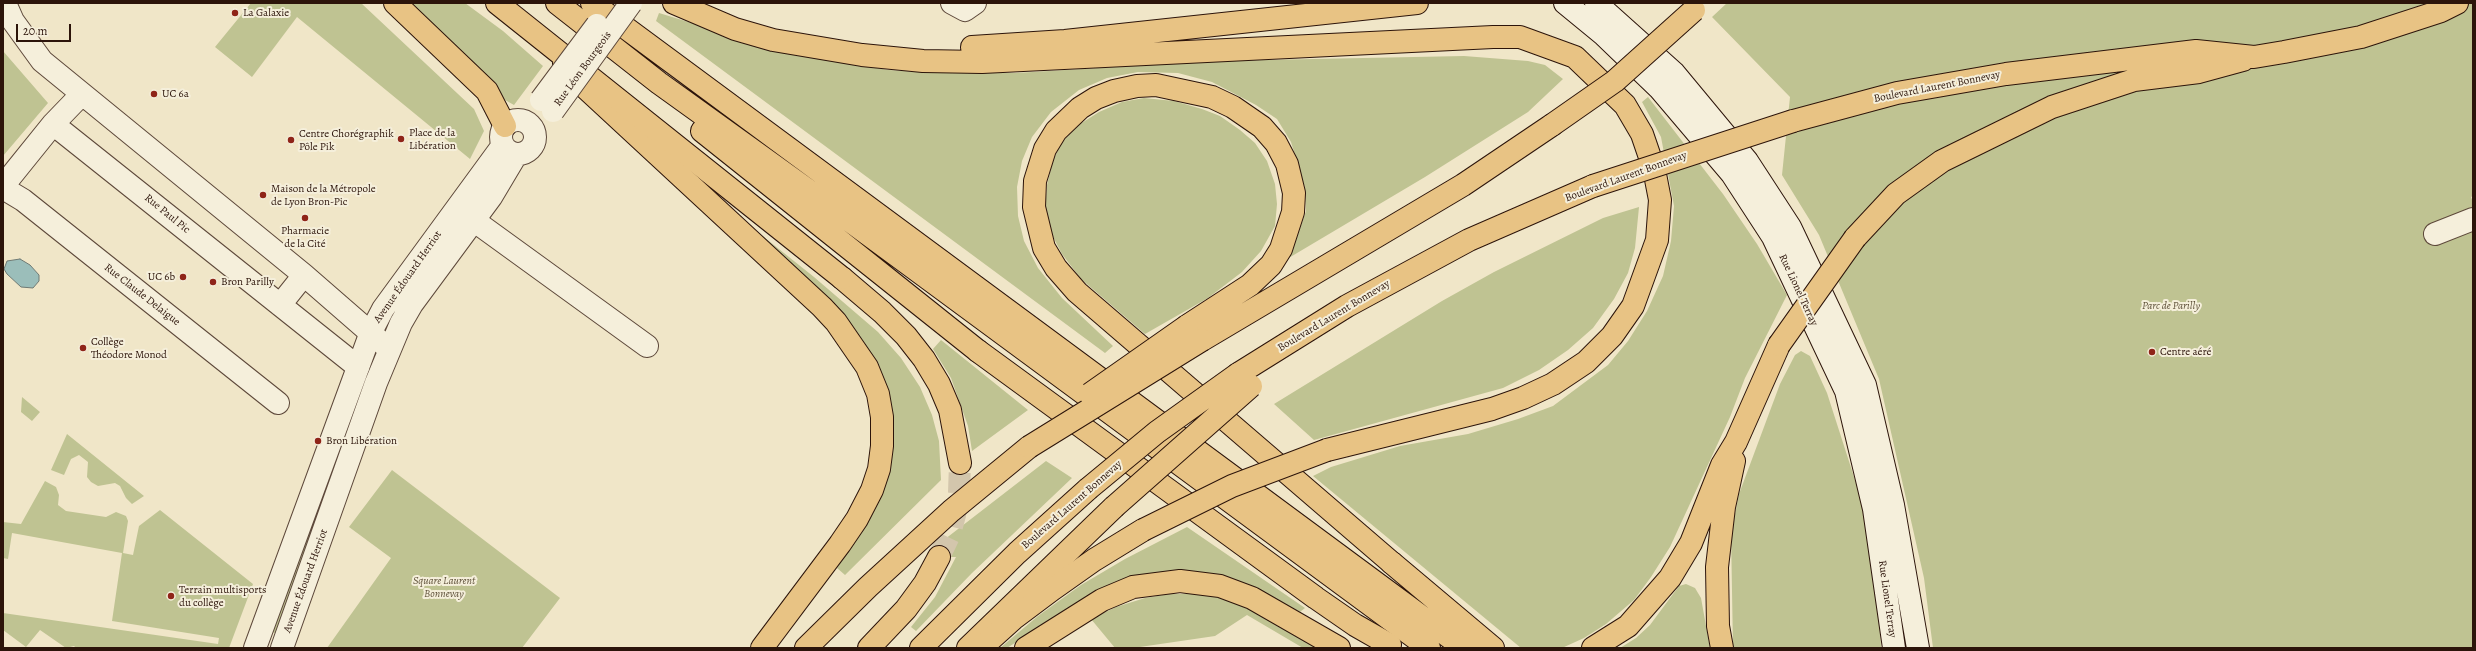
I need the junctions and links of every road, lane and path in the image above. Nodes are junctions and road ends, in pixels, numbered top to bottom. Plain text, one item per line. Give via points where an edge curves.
1 (5, 3) edge
2 (395, 3) edge
3 (497, 3) edge
4 (541, 3) edge
5 (557, 3) edge
6 (592, 3) edge
7 (613, 3) edge
8 (631, 3) edge
9 (674, 3) edge
10 (678, 3) edge
11 (952, 3) edge
12 (975, 3) edge
13 (1417, 3) edge
14 (1565, 3) edge
15 (1596, 3) edge
16 (2457, 3) edge
17 (1698, 6) edge
18 (536, 32) junction
19 (2254, 57) junction
20 (81, 95) junction
21 (547, 106) junction
22 (53, 124) junction
23 (517, 136) junction
24 (3, 187) edge
25 (465, 214) junction
26 (2473, 219) edge
27 (2435, 234) dead end
28 (304, 275) junction
29 (280, 305) junction
30 (371, 332) junction
31 (1195, 333) junction
32 (647, 346) dead end
33 (389, 349) junction
34 (358, 367) junction
35 (1245, 380) junction
36 (278, 403) dead end
37 (1736, 442) junction
38 (960, 463) tunnel mouth
39 (939, 557) tunnel mouth
40 (1390, 645) dead end
41 (255, 648) edge
42 (282, 648) edge
43 (762, 648) edge
44 (806, 648) edge
45 (869, 648) edge
46 (921, 648) edge
47 (968, 648) edge
48 (981, 648) edge
49 (1026, 648) edge
50 (1339, 648) edge
51 (1429, 648) edge
52 (1464, 648) edge
53 (1493, 648) edge
54 (1593, 648) edge
55 (1722, 648) edge
56 (1894, 648) edge
57 (1918, 648) edge

1 - 20 street via 13,21 42,61
2 - 23 highway via 487,91
3 - 18 highway
4 - 40 highway via 978,351 1316,598
5 - 51 highway via 659,83
6 - 52 highway
7 - 21 street, Rue Léon Bourgeois, bridge
8 - 21 street, Rue Léon Bourgeois, bridge
9 - 48 highway, bridge via 735,29 780,41 862,55 923,61 990,61 1493,36 1520,37 1575,57 1625,105 1642,134 1654,169 1660,200 1657,240 1633,306 1612,336 1586,362 1553,384 1492,409 1327,450 1232,486 1143,530 1094,560 1013,619
10 - 13 highway via 813,36 916,46 985,47 1065,41
11 - 12 street via 965,10
14 - 56 street, Rue Lionel Terray via 1604,35 1659,88 1732,174 1773,237 1846,391 1874,509
15 - 57 street, Rue Lionel Terray via 1674,73 1746,161 1790,227 1865,385 1893,505
16 - 19 highway, Boulevard Laurent Bonnevay via 2441,11 2361,37
17 - 31 highway, bridge via 1615,81 1463,185
18 - 38 highway via 842,278 906,336 939,384 950,410
18 - 43 highway via 578,81 822,307 836,322 867,367 878,394 882,417 882,446 879,469 872,490 840,544
19 - 35 highway, Boulevard Laurent Bonnevay, bridge via 2196,51 2006,74 1897,93 1793,121 1593,186 1469,240 1346,306
19 - 37 highway, bridge via 2199,72 2134,80 2052,106 1942,161 1896,194 1854,238 1780,345
20 - 22 street
20 - 28 street
21 - 23 street, Rue Léon Bourgeois
22 - 24 street
22 - 29 street, Rue Paul Pic
23 - 25 street, Avenue Édouard Herriot
24 - 36 street, Rue Claude Delaigue via 23,200
25 - 30 street, Avenue Édouard Herriot via 383,309
25 - 32 street
25 - 33 street, Avenue Édouard Herriot via 412,304
26 - 27 street
28 - 29 street
28 - 30 street
29 - 34 street, Rue Paul Pic
30 - 33 street
30 - 34 street, Avenue Édouard Herriot
31 - 44 highway, bridge via 1026,445 868,587
31 - 53 highway via 1250,285 1278,254 1293,212 1294,193 1288,164 1276,143 1262,127 1233,107 1212,97 1156,85 1114,90 1080,108 1056,131 1045,150 1035,181 1034,208 1044,248 1056,268 1077,292
33 - 42 street, Avenue Édouard Herriot
34 - 41 street, Avenue Édouard Herriot
35 - 46 highway, Boulevard Laurent Bonnevay, bridge via 1158,432 1088,489 1017,553
35 - 47 highway, bridge
37 - 54 highway via 1722,465 1691,543 1670,578 1628,626
37 - 55 highway via 1717,567 1718,626
39 - 45 highway via 925,583 906,609
49 - 50 highway via 1102,600 1133,587 1180,581 1220,586 1252,598

